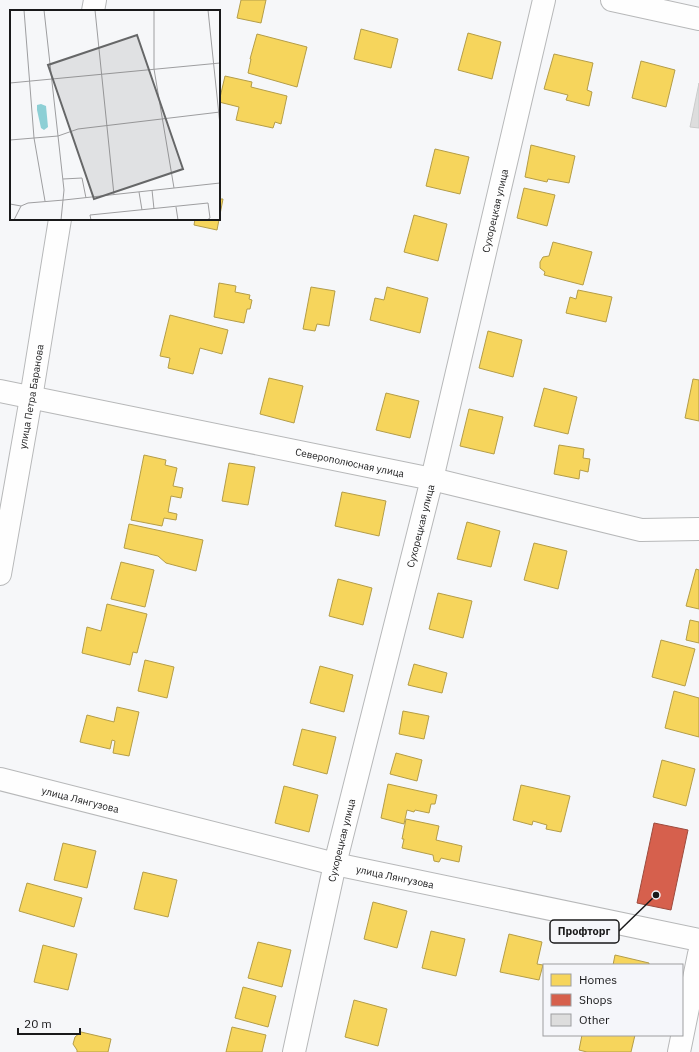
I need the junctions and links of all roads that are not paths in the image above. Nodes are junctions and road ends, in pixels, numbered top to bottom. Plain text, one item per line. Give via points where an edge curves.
1 (95, 0) edge
2 (544, 0) edge
3 (612, 0) edge
4 (93, 10) edge
5 (699, 19) edge
6 (60, 220) edge
7 (0, 392) edge
8 (31, 398) junction
9 (432, 479) junction
10 (699, 529) edge
11 (0, 574) edge
12 (0, 779) edge
13 (335, 864) junction
14 (699, 940) edge
15 (699, 954) edge
16 (683, 1032) edge
17 (682, 1036) edge
18 (294, 1052) edge
19 (679, 1052) edge

1 - 4 street
2 - 9 street, Сухорецкая улица
3 - 5 street
6 - 8 street, улица Петра Баранова
7 - 8 street, Северополюсная улица
8 - 9 street, Северополюсная улица
8 - 11 street, улица Петра Баранова
9 - 10 street, Северополюсная улица via 641,530
9 - 13 street, Сухорецкая улица
12 - 13 street, улица Лянгузова
13 - 14 street, улица Лянгузова
13 - 18 street, Сухорецкая улица
15 - 16 street
17 - 19 street

